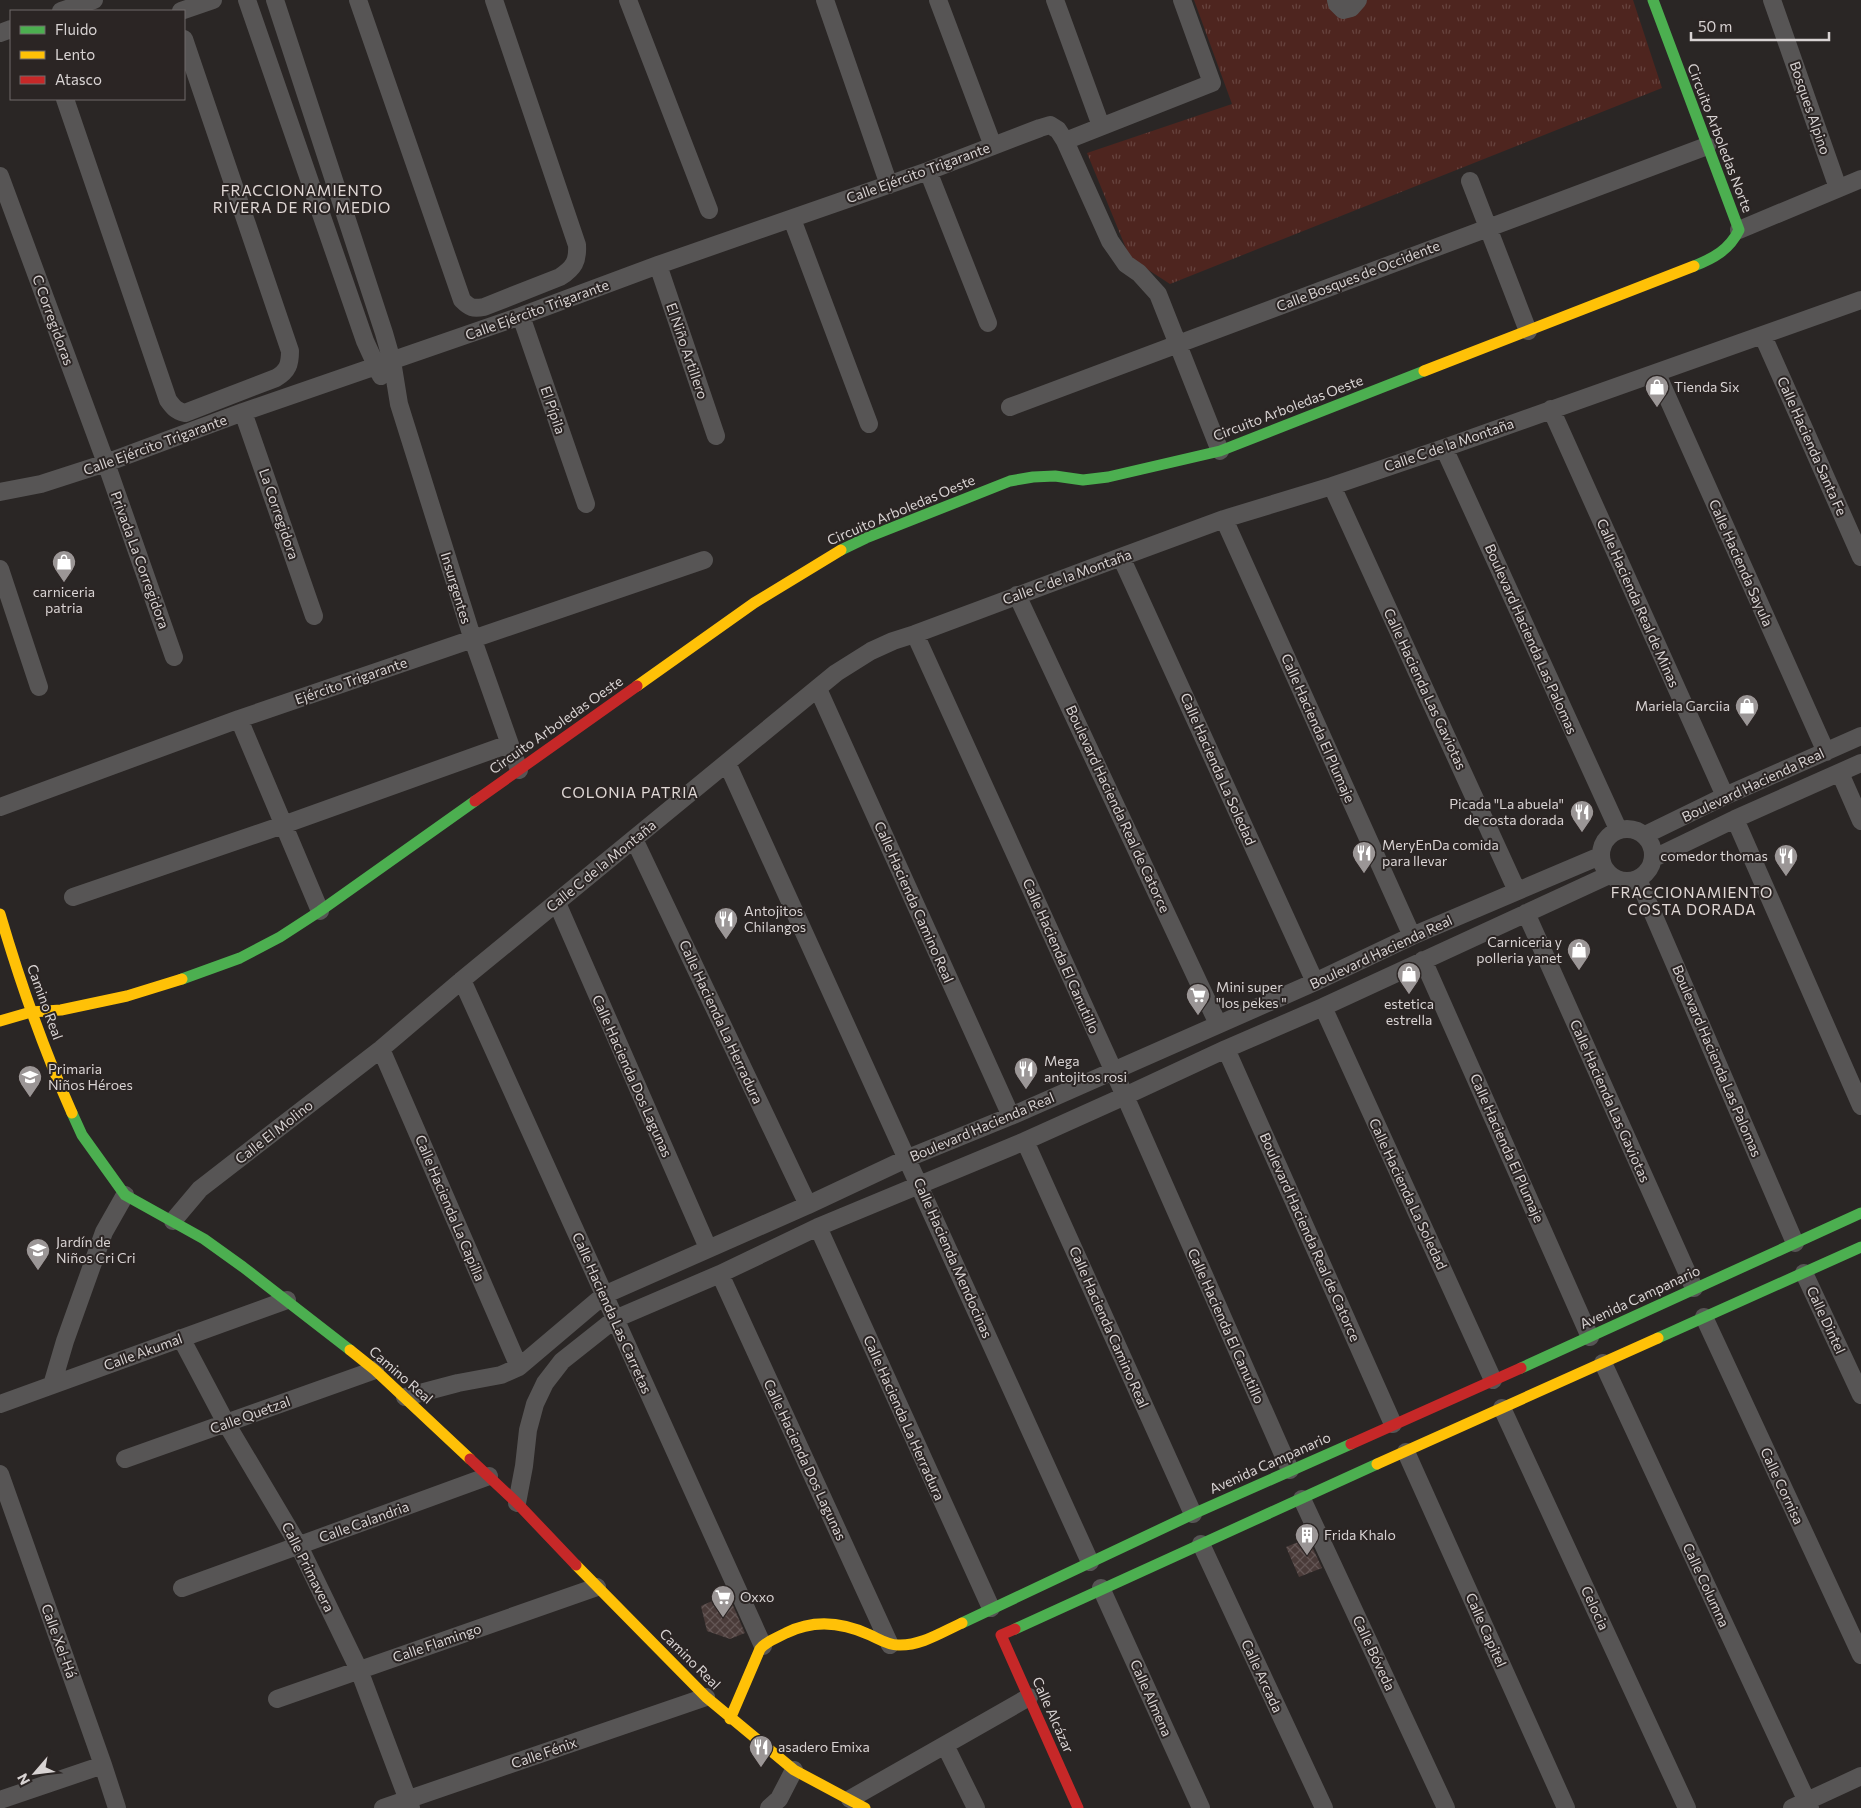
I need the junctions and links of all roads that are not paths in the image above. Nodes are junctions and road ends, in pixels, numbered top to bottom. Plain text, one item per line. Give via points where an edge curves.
1 (94, 0) edge
2 (214, 0) edge
3 (247, 0) edge
4 (275, 0) edge
5 (358, 0) edge
6 (494, 0) edge
7 (628, 0) edge
8 (825, 0) edge
9 (938, 0) edge
10 (1055, 0) edge
11 (1182, 0) edge
12 (1336, 0) edge
13 (1358, 0) edge
14 (1653, 0) edge
15 (1772, 0) edge
16 (65, 10) edge
17 (184, 10) edge
18 (185, 43) edge
19 (64, 100) edge
20 (1101, 126) junction
21 (1065, 141) junction
22 (993, 146) junction
23 (1707, 146) junction
24 (928, 171) junction
25 (0, 176) edge
26 (1861, 180) edge
27 (1470, 181) dead end
28 (889, 185) junction
29 (1838, 188) junction
30 (709, 210) dead end
31 (792, 219) junction
32 (1488, 228) junction
33 (1739, 230) junction
34 (658, 265) junction
35 (1861, 300) edge
36 (520, 316) junction
37 (988, 323) dead end
38 (1528, 331) junction
39 (1763, 336) junction
40 (1179, 344) junction
41 (384, 364) junction
42 (1657, 374) junction
43 (1010, 407) dead end
44 (1551, 409) junction
45 (243, 412) junction
46 (869, 424) dead end
47 (716, 436) dead end
48 (1444, 448) junction
49 (1220, 451) junction
50 (106, 463) junction
51 (1332, 486) junction
52 (0, 492) edge
53 (586, 504) dead end
54 (1224, 519) junction
55 (1861, 556) edge
56 (1121, 557) junction
57 (704, 560) dead end
58 (0, 569) edge
59 (1018, 595) junction
60 (314, 616) dead end
61 (915, 634) junction
62 (473, 640) junction
63 (174, 657) dead end
64 (39, 687) dead end
65 (818, 689) junction
66 (239, 719) junction
67 (1861, 736) edge
68 (510, 744) junction
69 (1826, 752) junction
70 (727, 763) junction
71 (1861, 763) edge
72 (519, 770) junction
73 (1840, 773) junction
74 (1725, 796) junction
75 (0, 807) edge
76 (1735, 818) junction
77 (1861, 821) edge
78 (283, 826) junction
79 (1618, 829) junction
80 (1645, 836) junction
81 (634, 839) junction
82 (1600, 856) junction
83 (1654, 858) junction
84 (1609, 874) junction
85 (1638, 879) junction
86 (1517, 891) junction
87 (73, 898) dead end
88 (557, 903) junction
89 (320, 911) junction
90 (1526, 913) junction
91 (0, 914) edge
92 (1412, 936) junction
93 (1423, 960) junction
94 (462, 980) junction
95 (1315, 982) junction
96 (1323, 1007) junction
97 (32, 1012) junction
98 (0, 1021) edge
99 (1218, 1024) junction
100 (380, 1049) junction
101 (1226, 1049) junction
102 (1113, 1071) junction
103 (1125, 1096) junction
104 (1861, 1106) edge
105 (1011, 1116) junction
106 (1025, 1141) junction
107 (908, 1158) junction
108 (919, 1184) junction
109 (125, 1195) junction
110 (808, 1205) junction
111 (1861, 1213) edge
112 (173, 1222) junction
113 (818, 1227) junction
114 (1795, 1243) junction
115 (1861, 1247) edge
116 (708, 1248) junction
117 (1804, 1272) junction
118 (720, 1274) junction
119 (1694, 1288) junction
120 (604, 1296) junction
121 (287, 1300) junction
122 (1704, 1317) junction
123 (615, 1319) junction
124 (1590, 1337) junction
125 (181, 1338) junction
126 (1603, 1363) junction
127 (519, 1367) junction
128 (375, 1370) junction
129 (1493, 1380) junction
130 (52, 1385) junction
131 (1861, 1395) edge
132 (404, 1397) junction
133 (0, 1404) edge
134 (1502, 1408) junction
135 (226, 1423) junction
136 (1393, 1424) junction
137 (1406, 1452) junction
138 (125, 1459) dead end
139 (1290, 1470) junction
140 (0, 1474) edge
141 (489, 1476) junction
142 (1302, 1498) junction
143 (517, 1503) junction
144 (1193, 1514) junction
145 (1201, 1544) junction
146 (299, 1546) junction
147 (1090, 1562) junction
148 (597, 1587) junction
149 (182, 1588) dead end
150 (1101, 1588) junction
151 (991, 1608) junction
152 (890, 1645) junction
153 (763, 1646) junction
154 (1861, 1655) edge
155 (359, 1670) junction
156 (706, 1697) junction
157 (1029, 1697) junction
158 (278, 1698) dead end
159 (730, 1719) junction
160 (945, 1745) junction
161 (104, 1765) junction
162 (794, 1770) junction
163 (1861, 1776) edge
164 (850, 1798) junction
165 (0, 1800) edge
166 (409, 1804) edge
167 (1803, 1806) edge
168 (117, 1808) edge
169 (383, 1808) edge
170 (769, 1808) edge
171 (865, 1808) edge
172 (976, 1808) edge
173 (1078, 1808) edge
174 (1201, 1808) edge
175 (1324, 1808) edge
176 (1446, 1808) edge
177 (1566, 1808) edge
178 (1687, 1808) edge

1 - 16 street
2 - 17 street
3 - 41 street via 365,341
4 - 41 street
5 - 6 street via 462,300 474,309 570,271 578,254
7 - 30 street
8 - 28 street
9 - 22 street
10 - 20 street
11 - 20 street via 1212,83
12 - 13 street via 1343,10 1351,8
14 - 23 street, Circuito Arboledas Norte
15 - 29 street, Bosques Alpino
18 - 19 street via 290,351 288,367 276,378 185,413 172,407
20 - 21 street
21 - 22 street, Calle Ejército Trigarante via 1050,125
21 - 40 street via 1110,241 1126,264 1158,294
22 - 24 street, Calle Ejército Trigarante
23 - 32 street, Calle Bosques de Occidente
23 - 33 street, Circuito Arboledas Norte
24 - 28 street, Calle Ejército Trigarante
24 - 37 street
25 - 50 street, C Corregidoras
26 - 29 street
27 - 32 street
28 - 31 street, Calle Ejército Trigarante
29 - 33 street
31 - 34 street, Calle Ejército Trigarante
31 - 46 street
32 - 38 street
32 - 40 street, Calle Bosques de Occidente
33 - 38 street, Circuito Arboledas Oeste via 1725,251 1708,260
34 - 36 street, Calle Ejército Trigarante
34 - 47 street, El Niño Artillero
35 - 39 street, Calle C de la Montaña
36 - 41 street, Calle Ejército Trigarante
36 - 53 street, El Pípila
38 - 49 street, Circuito Arboledas Oeste
39 - 42 street, Calle C de la Montaña
39 - 55 street, Calle Hacienda Santa Fe
40 - 43 street, Calle Bosques de Occidente
40 - 49 street
41 - 45 street, Calle Ejército Trigarante
41 - 62 street, Insurgentes
42 - 44 street, Calle C de la Montaña
42 - 69 street, Calle Hacienda Sayula
44 - 48 street, Calle C de la Montaña
44 - 74 street, Calle Hacienda Real de Minas
45 - 50 street, Calle Ejército Trigarante
45 - 60 street, La Corregidora
48 - 51 street, Calle C de la Montaña
48 - 79 street, Boulevard Hacienda Las Palomas
49 - 72 street, Circuito Arboledas Oeste via 1108,477 1083,480 1055,476 1010,481 866,538 828,557 754,603
50 - 52 street, Calle Ejército Trigarante via 41,484
50 - 63 street, Privada La Corregidora
51 - 54 street, Calle C de la Montaña
51 - 86 street, Calle Hacienda Las Gaviotas
54 - 56 street, Calle C de la Montaña
54 - 92 street, Calle Hacienda El Plumaje
56 - 59 street, Calle C de la Montaña
56 - 95 street, Calle Hacienda La Soledad
57 - 62 street, Ejército Trigarante
58 - 64 street
59 - 61 street, Calle C de la Montaña
59 - 99 street, Boulevard Hacienda Real de Catorce
61 - 65 street, Calle C de la Montaña via 871,651 836,673
61 - 102 street, Calle Hacienda El Canutillo
62 - 66 street, Ejército Trigarante
62 - 68 street, Insurgentes
65 - 70 street, Calle C de la Montaña
65 - 105 street, Calle Hacienda Camino Real
66 - 75 street, Ejército Trigarante
66 - 78 street
67 - 69 street, Boulevard Hacienda Real
68 - 72 street, Insurgentes
68 - 78 street
69 - 74 street, Boulevard Hacienda Real
70 - 81 street, Calle C de la Montaña
70 - 107 street, Calle Hacienda Mendocinas
71 - 73 street, Boulevard Hacienda Real
72 - 89 street, Circuito Arboledas Oeste
73 - 76 street, Boulevard Hacienda Real
73 - 77 street
74 - 80 street, Boulevard Hacienda Real
76 - 83 street, Boulevard Hacienda Real
76 - 104 street
78 - 87 street
78 - 89 street
79 - 80 street via 1632,828
79 - 82 street via 1608,835
80 - 83 street via 1652,846
81 - 88 street, Calle C de la Montaña
81 - 110 street, Calle Hacienda La Herradura
82 - 84 street
82 - 86 street, Boulevard Hacienda Real
83 - 85 street via 1649,870
84 - 85 street via 1618,880
84 - 90 street, Boulevard Hacienda Real
85 - 114 street, Boulevard Hacienda Las Palomas
86 - 92 street, Boulevard Hacienda Real
88 - 94 street, Calle C de la Montaña
88 - 116 street, Calle Hacienda Dos Lagunas
89 - 97 street, Circuito Arboledas Oeste via 280,937 206,972 111,1000
90 - 93 street, Boulevard Hacienda Real
90 - 119 street, Calle Hacienda Las Gaviotas
91 - 97 street, Camino Real
92 - 95 street, Boulevard Hacienda Real
93 - 96 street, Boulevard Hacienda Real
93 - 124 street, Calle Hacienda El Plumaje
94 - 100 street, Calle C de la Montaña
94 - 120 street, Calle Hacienda Las Carretas
95 - 99 street, Boulevard Hacienda Real
96 - 101 street, Boulevard Hacienda Real
96 - 129 street, Calle Hacienda La Soledad
97 - 98 street, Circuito Arboledas Oeste
97 - 109 street, Camino Real via 82,1135
99 - 102 street, Boulevard Hacienda Real
100 - 112 street, Calle El Molino via 200,1189
100 - 127 street, Calle Hacienda La Capilla
101 - 103 street, Boulevard Hacienda Real
101 - 136 street, Boulevard Hacienda Real de Catorce
102 - 103 street, Calle Hacienda El Canutillo
102 - 105 street, Boulevard Hacienda Real
103 - 106 street, Boulevard Hacienda Real
103 - 139 street, Calle Hacienda El Canutillo
105 - 107 street, Boulevard Hacienda Real
106 - 108 street, Boulevard Hacienda Real
106 - 144 street, Calle Hacienda Camino Real
107 - 108 street, Calle Hacienda Mendocinas
107 - 110 street, Boulevard Hacienda Real
108 - 113 street, Boulevard Hacienda Real
108 - 147 street, Calle Hacienda Mendocinas
109 - 112 street, Camino Real
109 - 130 street via 104,1232
110 - 116 street, Boulevard Hacienda Real
111 - 114 street, Avenida Campanario
112 - 121 street, Camino Real via 204,1239
113 - 118 street, Boulevard Hacienda Real
113 - 151 street, Calle Hacienda La Herradura
114 - 119 street, Avenida Campanario
115 - 117 street
116 - 120 street, Boulevard Hacienda Real
117 - 122 street
117 - 131 street, Calle Dintel
118 - 123 street, Boulevard Hacienda Real
118 - 152 street, Calle Hacienda Dos Lagunas
119 - 124 street, Avenida Campanario
120 - 123 street, Calle Hacienda Las Carretas
120 - 127 street, Boulevard Hacienda Real
121 - 125 street, Calle Akumal
121 - 128 street, Camino Real
122 - 126 street
122 - 154 street, Calle Cornisa
123 - 143 street, Boulevard Hacienda Real via 562,1361 545,1383 528,1430
123 - 153 street, Calle Hacienda Las Carretas
124 - 129 street, Avenida Campanario
125 - 130 street, Calle Akumal
125 - 135 street, Calle Primavera
126 - 134 street
126 - 167 street, Calle Columna
127 - 132 street, Boulevard Hacienda Real via 501,1375
128 - 132 street, Camino Real
128 - 135 street, Calle Quetzal
129 - 136 street, Avenida Campanario
130 - 133 street, Calle Akumal
132 - 141 street, Camino Real
134 - 137 street
134 - 178 street, Celocia
135 - 138 street, Calle Quetzal
135 - 146 street, Calle Primavera
136 - 139 street, Avenida Campanario
137 - 142 street
137 - 177 street, Calle Capitel
139 - 144 street, Avenida Campanario
140 - 161 street, Calle Xel-Há
141 - 143 street, Camino Real
141 - 146 street, Calle Calandria
142 - 145 street
142 - 176 street, Calle Bóveda
143 - 148 street, Camino Real
144 - 147 street, Avenida Campanario
145 - 150 street
145 - 175 street, Calle Arcada
146 - 149 street, Calle Calandria
146 - 155 street, Calle Primavera
147 - 151 street, Avenida Campanario
148 - 155 street, Calle Flamingo
148 - 156 street, Camino Real
150 - 157 street, Calle Alcázar via 1001,1635
150 - 174 street, Calle Almena
151 - 152 street, Avenida Campanario via 918,1643
152 - 153 street, Avenida Campanario via 843,1624 821,1622 785,1633
153 - 159 street
155 - 158 street, Calle Flamingo
155 - 166 street, Calle Primavera
156 - 159 street, Camino Real
156 - 166 street, Calle Fénix
157 - 160 street
157 - 173 street, Calle Alcázar
159 - 162 street, Camino Real
160 - 164 street
160 - 172 street
161 - 165 street
161 - 168 street, Calle Xel-Há
162 - 164 street, Camino Real
162 - 170 street via 779,1799
163 - 167 street
164 - 171 street, Camino Real
166 - 169 street, Calle Fénix

